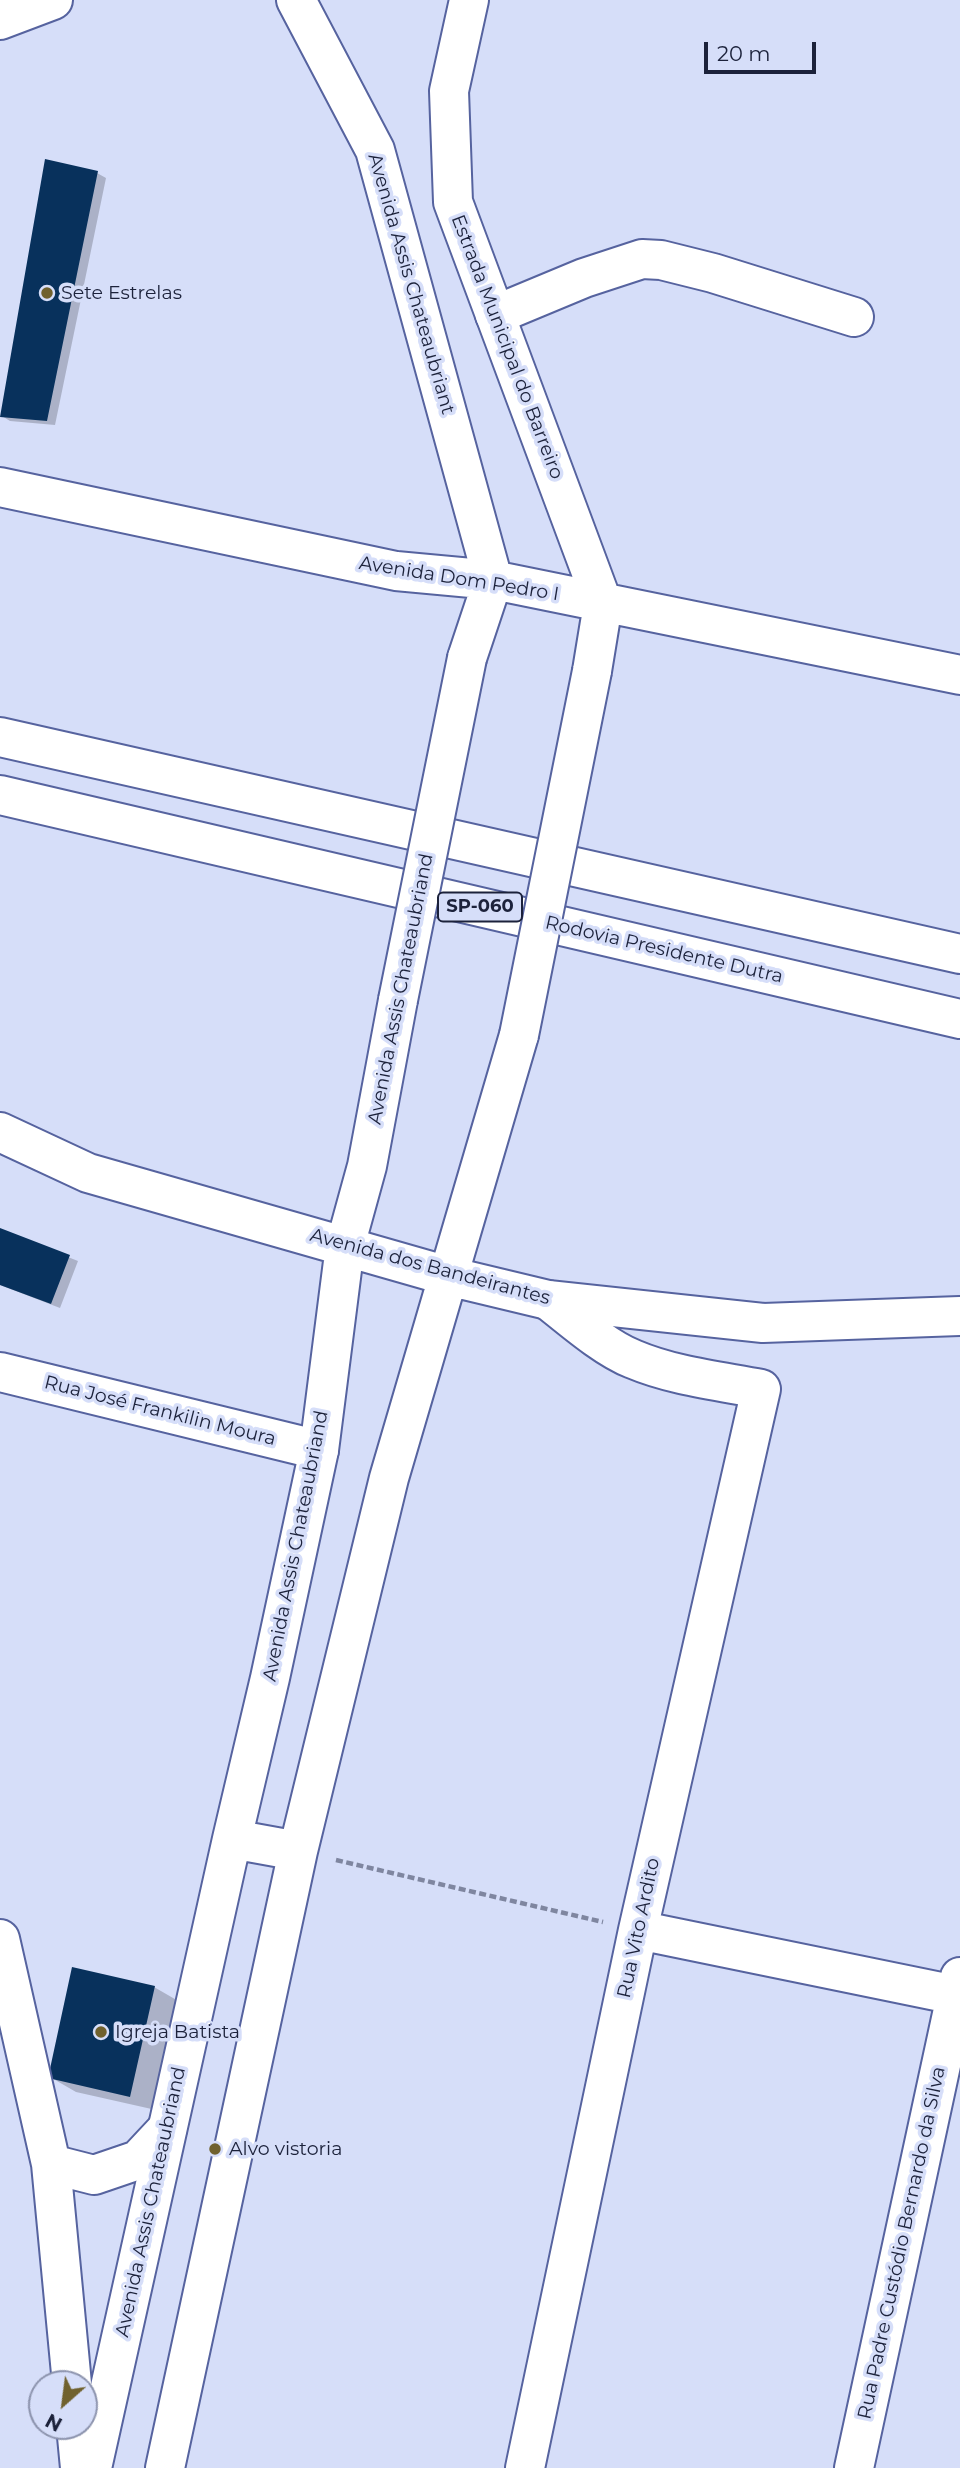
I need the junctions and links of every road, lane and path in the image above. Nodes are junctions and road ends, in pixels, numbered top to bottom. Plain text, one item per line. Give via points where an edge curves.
1 (53, 0) edge
2 (296, 0) edge
3 (470, 0) edge
4 (0, 20) edge
5 (495, 315) junction
6 (854, 317) dead end
7 (0, 487) edge
8 (493, 580) junction
9 (603, 604) junction
10 (960, 675) edge
11 (0, 737) edge
12 (0, 795) edge
13 (960, 954) edge
14 (960, 1019) edge
15 (0, 1132) edge
16 (345, 1246) junction
17 (448, 1276) junction
18 (548, 1300) junction
19 (960, 1316) edge
20 (0, 1372) edge
21 (319, 1450) junction
22 (232, 1839) junction
23 (298, 1851) junction
24 (638, 1930) junction
25 (0, 1939) edge
26 (959, 1990) edge
27 (167, 2129) junction
28 (51, 2164) junction
29 (71, 2370) edge
30 (77, 2440) edge
31 (79, 2468) edge
32 (92, 2468) edge
33 (165, 2468) edge
34 (525, 2468) edge
35 (854, 2468) edge

1 - 4 main road
2 - 8 main road, Avenida Assis Chateaubriant via 375,150
3 - 5 main road, Estrada Municipal do Barreiro via 449,91 453,202
5 - 6 main road via 642,259 713,274
5 - 9 main road, Estrada Municipal do Barreiro
7 - 8 main road, Avenida Dom Pedro I via 396,571
8 - 9 main road, Avenida Dom Pedro I
8 - 16 main road, Avenida Assis Chateaubriand, bridge via 467,658 367,1166
9 - 10 main road, Avenida Dom Pedro I
9 - 17 main road, bridge via 519,1035
11 - 13 main road
12 - 14 main road, Rodovia Presidente Dutra / SP-060
15 - 16 main road, Avenida dos Bandeirantes via 88,1173
16 - 17 main road, Avenida dos Bandeirantes
16 - 21 main road, Avenida Assis Chateaubriand
17 - 18 main road, Avenida dos Bandeirantes
17 - 23 main road via 389,1478
18 - 19 main road, Avenida dos Bandeirantes via 764,1323
18 - 24 main road, Rua Vito Ardito via 632,1359 761,1389
20 - 21 main road, Rua José Frankilin Moura
21 - 22 main road, Avenida Assis Chateaubriand
22 - 23 main road
22 - 27 main road, Avenida Assis Chateaubriand
23 - 24 path
23 - 33 main road
24 - 26 main road
24 - 34 main road, Rua Vito Ardito
25 - 28 main road
26 - 35 main road, Rua Padre Custódio Bernardo da Silva
27 - 28 main road via 138,2160 94,2175
27 - 32 main road, Avenida Assis Chateaubriand
28 - 29 main road
30 - 31 main road

